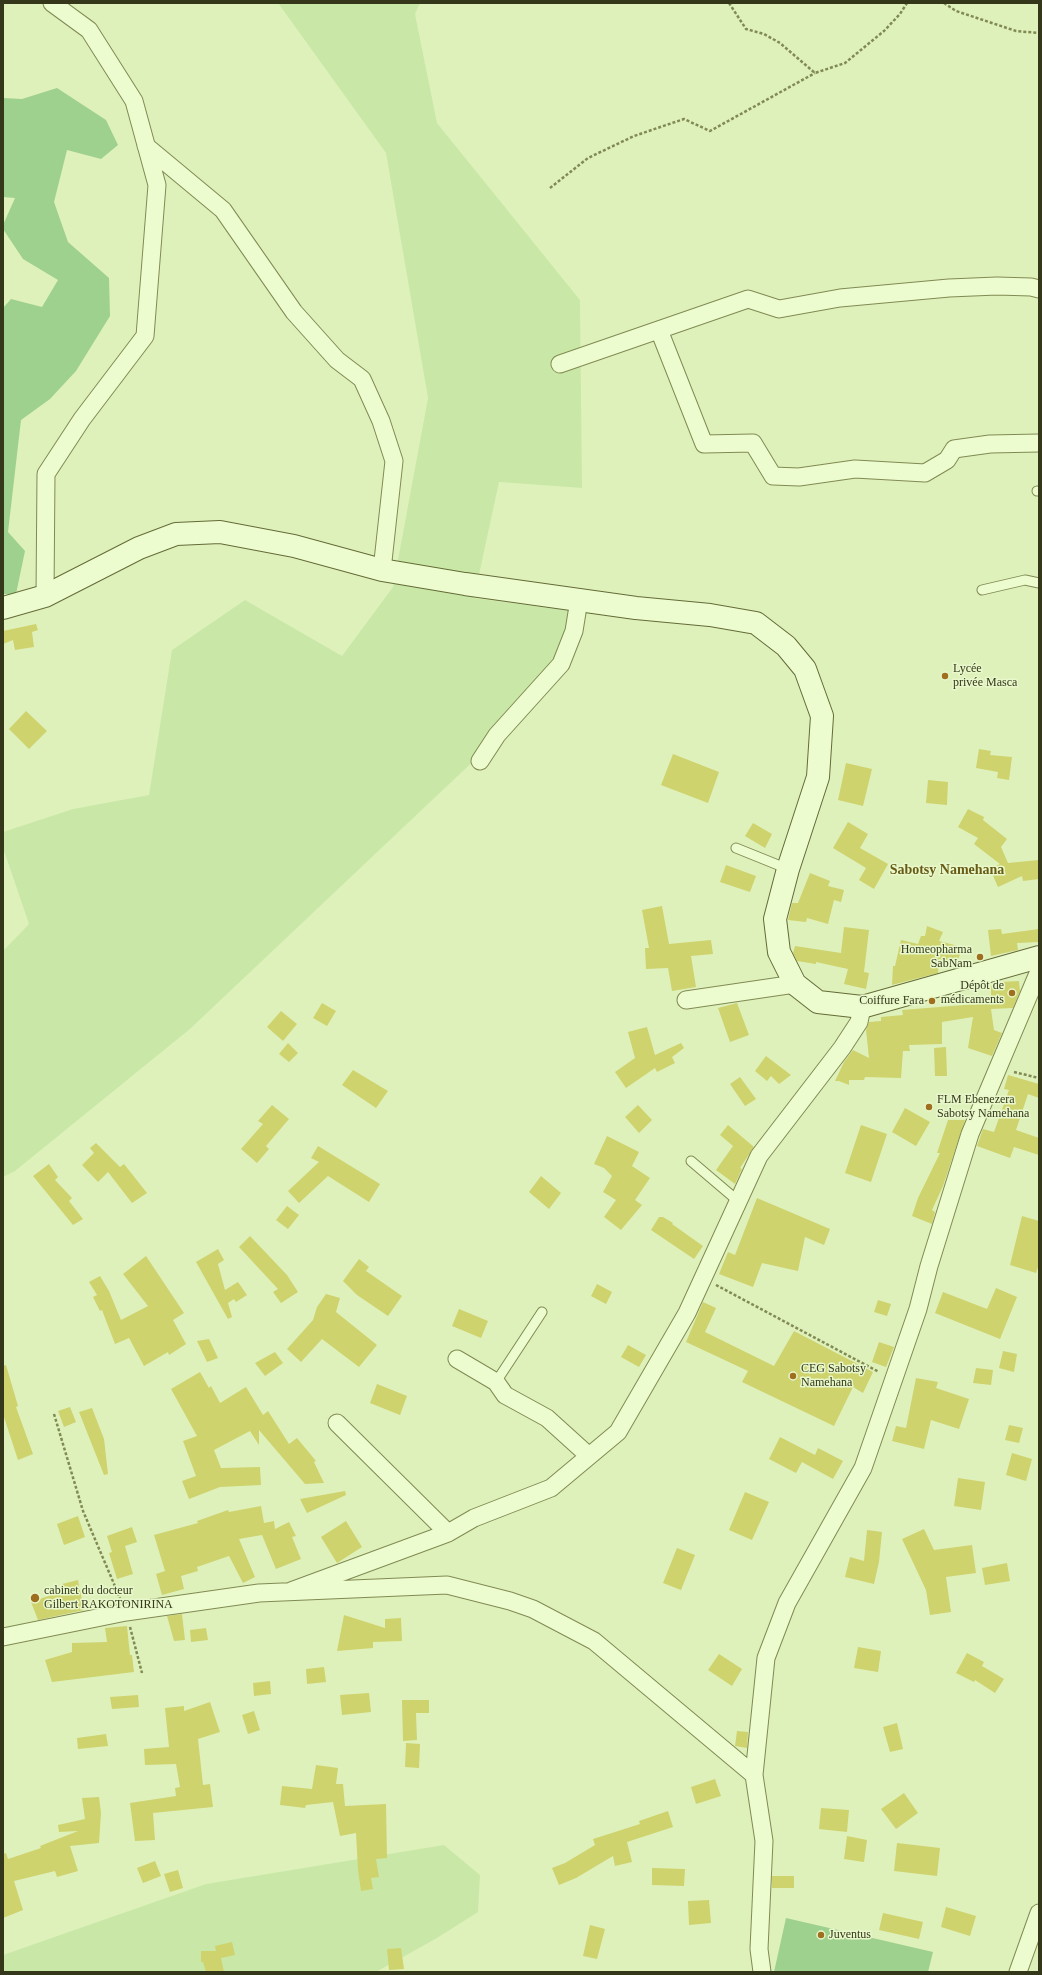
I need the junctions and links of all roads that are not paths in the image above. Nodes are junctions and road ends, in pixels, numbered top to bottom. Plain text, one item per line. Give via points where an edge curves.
1 (52, 3) edge
2 (146, 146) junction
3 (1039, 289) edge
4 (660, 330) junction
5 (560, 364) dead end
6 (1039, 443) edge
7 (382, 570) junction
8 (1039, 583) edge
9 (982, 590) dead end
10 (46, 596) junction
11 (579, 600) junction
12 (3, 608) edge
13 (480, 761) dead end
14 (736, 848) dead end
15 (788, 869) junction
16 (1039, 957) edge
17 (1039, 971) edge
18 (795, 984) junction
19 (686, 1000) dead end
20 (862, 1007) junction
21 (691, 1161) dead end
22 (738, 1201) junction
23 (542, 1312) dead end
24 (457, 1359) dead end
25 (496, 1382) junction
26 (337, 1423) dead end
27 (589, 1456) junction
28 (448, 1533) junction
29 (291, 1590) junction
30 (3, 1637) edge
31 (754, 1775) junction
32 (1039, 1913) edge
33 (762, 1972) edge
34 (1018, 1972) edge

1 - 2 street via 89,30 134,101
2 - 7 street via 223,210 294,312 337,360 362,379 381,421 394,461
2 - 10 street via 157,184 144,336 82,419 46,474
3 - 4 street via 998,286 949,288 840,298 779,309 748,299
4 - 5 street
4 - 6 street via 704,444 753,443 773,476 799,477 855,469 925,473 947,460 954,449 990,444
7 - 10 main road via 294,546 220,532 176,534 138,548
7 - 11 main road
8 - 9 lane via 1025,580
10 - 12 main road
11 - 13 street via 574,631 561,664 497,735
11 - 15 main road via 710,615 756,623 786,646 805,669 822,716 818,777
14 - 15 lane
15 - 18 main road via 775,919 779,952
16 - 20 main road
17 - 31 street via 970,1134 928,1266 918,1309 863,1468 787,1603 766,1658
18 - 19 street
18 - 20 main road via 818,1002
20 - 22 street via 860,1022 759,1156
21 - 22 lane
22 - 27 street via 687,1313 618,1432
23 - 25 lane
24 - 25 street
25 - 27 street via 505,1395 547,1418
26 - 28 street
27 - 28 street via 551,1488 474,1518
28 - 29 street
29 - 30 street via 126,1612
29 - 31 street via 447,1585 533,1609 594,1641
31 - 33 street via 764,1841 759,1949
32 - 34 street

